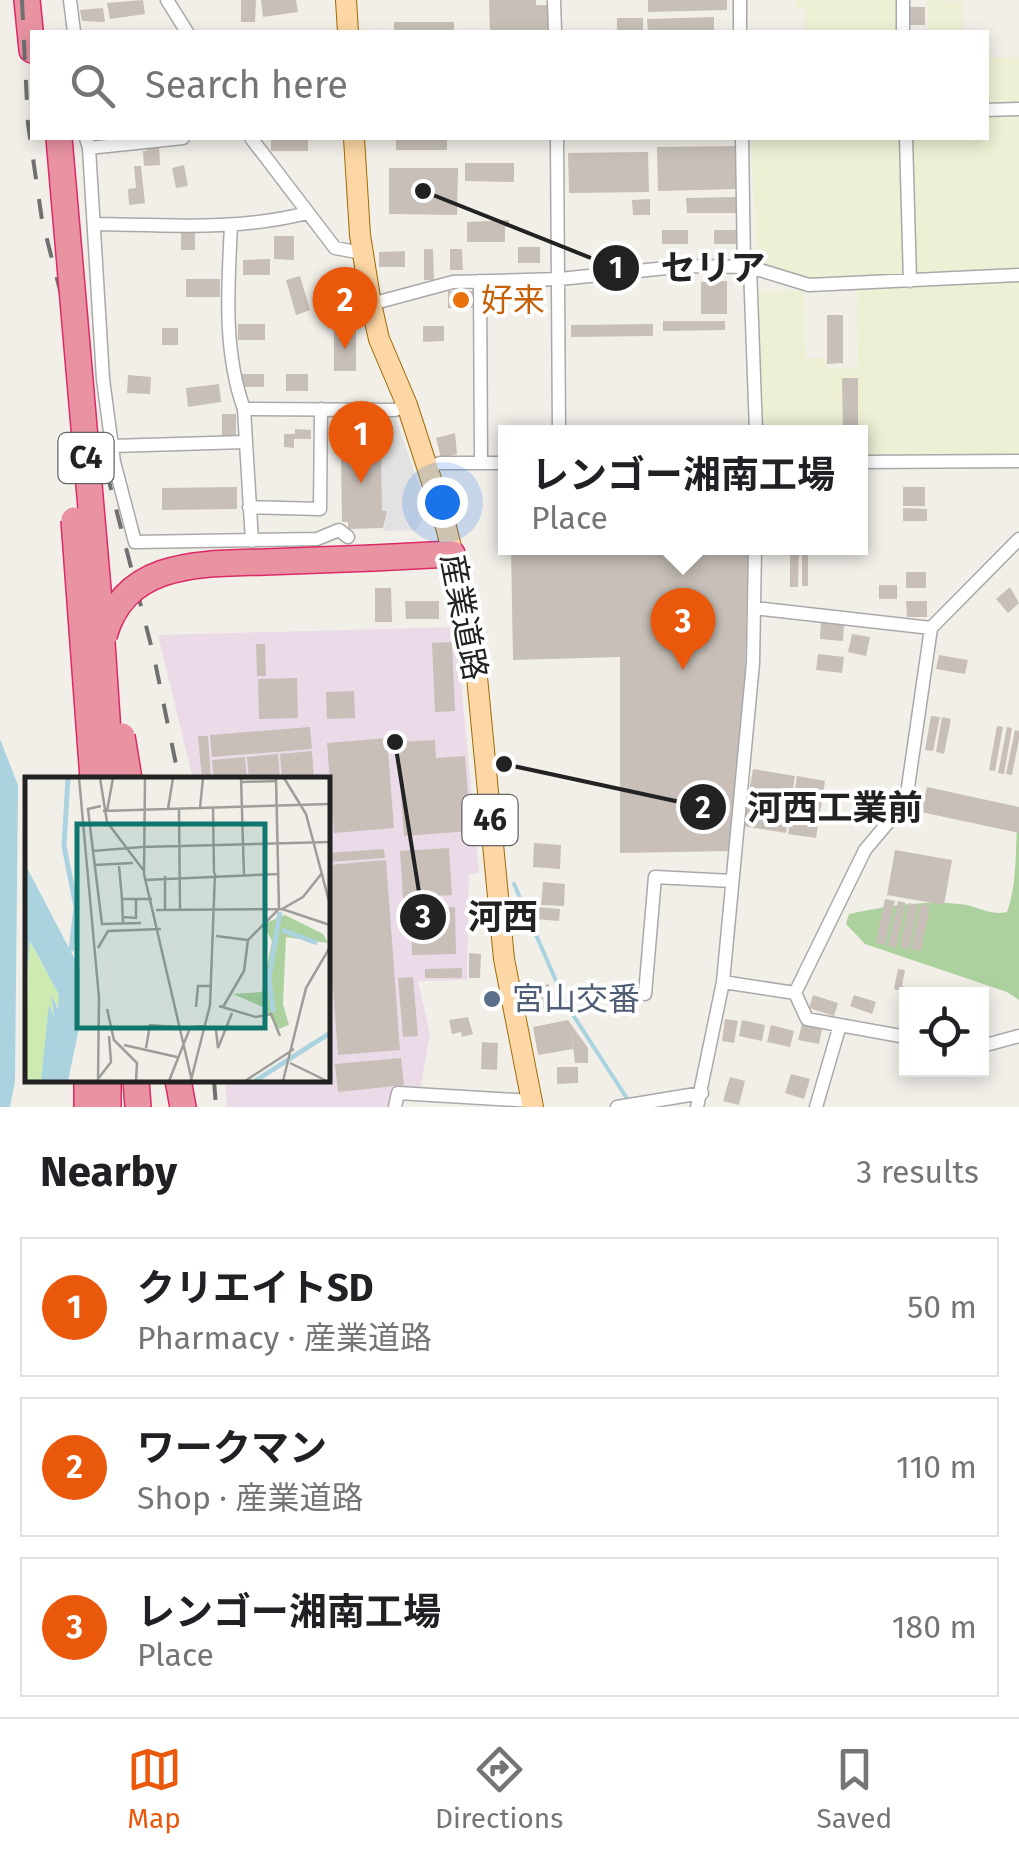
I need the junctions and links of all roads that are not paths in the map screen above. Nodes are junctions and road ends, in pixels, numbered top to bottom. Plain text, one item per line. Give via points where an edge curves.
1 (27, 0) edge
2 (44, 0) edge
3 (70, 0) edge
4 (167, 0) edge
5 (346, 0) edge
6 (554, 0) edge
7 (740, 0) edge
8 (902, 0) edge
9 (30, 30) edge
10 (48, 30) edge
11 (74, 30) edge
12 (186, 30) edge
13 (348, 30) edge
14 (554, 30) edge
15 (740, 30) edge
16 (904, 30) edge
17 (1019, 109) edge
18 (989, 110) edge
19 (42, 140) edge
20 (59, 140) edge
21 (145, 140) edge
22 (252, 140) edge
23 (354, 140) edge
24 (557, 140) edge
25 (742, 140) edge
26 (906, 140) edge
27 (87, 143) edge
28 (306, 212) junction
29 (94, 224) junction
30 (231, 226) junction
31 (362, 253) junction
32 (747, 268) junction
33 (1019, 275) edge
34 (560, 278) junction
35 (480, 281) junction
36 (910, 281) junction
37 (371, 304) junction
38 (407, 406) junction
39 (244, 408) junction
40 (321, 409) junction
41 (559, 425) edge
42 (756, 425) edge
43 (245, 442) junction
44 (112, 446) junction
45 (1019, 461) edge
46 (868, 462) edge
47 (480, 463) junction
48 (498, 463) edge
49 (427, 468) junction
50 (249, 507) junction
51 (348, 537) dead end
52 (1019, 539) edge
53 (252, 540) junction
54 (755, 555) edge
55 (454, 561) junction
56 (379, 565) junction
57 (754, 608) junction
58 (931, 628) junction
59 (90, 777) edge
60 (113, 777) edge
61 (113, 777) edge
62 (129, 777) edge
63 (732, 881) junction
64 (723, 982) junction
65 (646, 994) dead end
66 (794, 994) junction
67 (840, 1025) junction
68 (899, 1036) edge
69 (1019, 1036) edge
70 (989, 1044) edge
71 (88, 1082) edge
72 (136, 1082) edge
73 (702, 1103) edge
74 (532, 1104) edge
75 (86, 1107) edge
76 (138, 1107) edge
77 (395, 1107) edge
78 (617, 1107) edge
79 (816, 1107) edge

1 - 9 highway
2 - 10 highway
3 - 11 street
4 - 12 street
5 - 13 main road
6 - 14 street
7 - 15 street
8 - 16 street
17 - 18 street
19 - 59 highway, C4, bridge
20 - 60 highway, C4, bridge
21 - 27 street
22 - 28 street
23 - 31 main road, 産業道路 / 46
24 - 34 street
25 - 32 street
26 - 36 street
27 - 29 street
28 - 30 street
28 - 31 street via 335,248
29 - 30 street
29 - 44 street
30 - 39 street via 228,322
31 - 37 main road, 産業道路 / 46
32 - 34 street via 686,266
32 - 36 street via 809,286
32 - 42 street
33 - 36 street
34 - 35 street
34 - 41 street
35 - 37 street via 430,285
35 - 47 street
37 - 38 main road, 産業道路 / 46
38 - 40 street
38 - 49 main road, 産業道路 / 46
39 - 40 street
39 - 43 street
40 - 50 street via 320,510
43 - 44 street
43 - 50 street
44 - 53 street via 136,542
45 - 46 street
47 - 48 street
47 - 49 street
49 - 55 main road, 産業道路 / 46
50 - 53 street
51 - 53 street via 339,530 318,539
52 - 58 street
54 - 57 street
55 - 56 highway
55 - 74 main road, 産業道路 / 46 via 473,635 504,959
56 - 61 highway, bridge via 188,566 134,588 110,618 100,654
56 - 62 highway, bridge via 203,577 145,596 128,614 114,650
57 - 58 street
57 - 63 street
58 - 66 street via 906,801 865,850
63 - 64 street
63 - 65 street via 655,877
64 - 66 street
64 - 73 street
66 - 67 street via 807,1018
67 - 68 street
67 - 79 street
69 - 70 street
71 - 75 highway
72 - 76 highway
73 - 78 street
74 - 77 street via 398,1093

